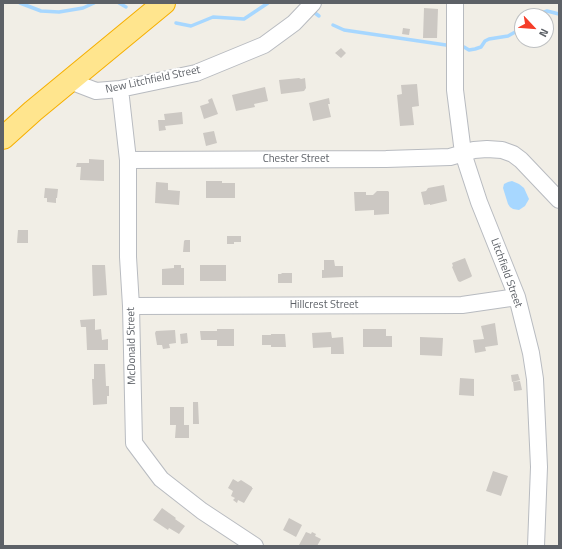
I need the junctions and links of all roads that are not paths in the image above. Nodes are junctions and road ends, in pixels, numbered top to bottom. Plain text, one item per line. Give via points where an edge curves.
1 (164, 3) edge
2 (313, 3) edge
3 (455, 3) edge
4 (70, 81) junction
5 (120, 89) junction
6 (3, 138) edge
7 (463, 154) junction
8 (128, 160) junction
9 (559, 200) edge
10 (517, 297) junction
11 (131, 306) junction
12 (255, 546) edge
13 (536, 546) edge

1 - 4 highway
2 - 5 street, New Litchfield Street via 294,23 264,45 235,58 196,72
3 - 7 street, Litchfield Street via 454,90
4 - 5 street, New Litchfield Street via 96,92
4 - 6 highway
5 - 8 street, McDonald Street
7 - 8 street, Chester Street via 450,157
7 - 9 street, Chester Street via 487,149 513,154
7 - 10 street, Litchfield Street
8 - 11 street, McDonald Street
10 - 11 street, Hillcrest Street via 462,305
10 - 13 street, Litchfield Street via 534,379 538,467
11 - 12 street, McDonald Street via 134,443 161,479 202,511

